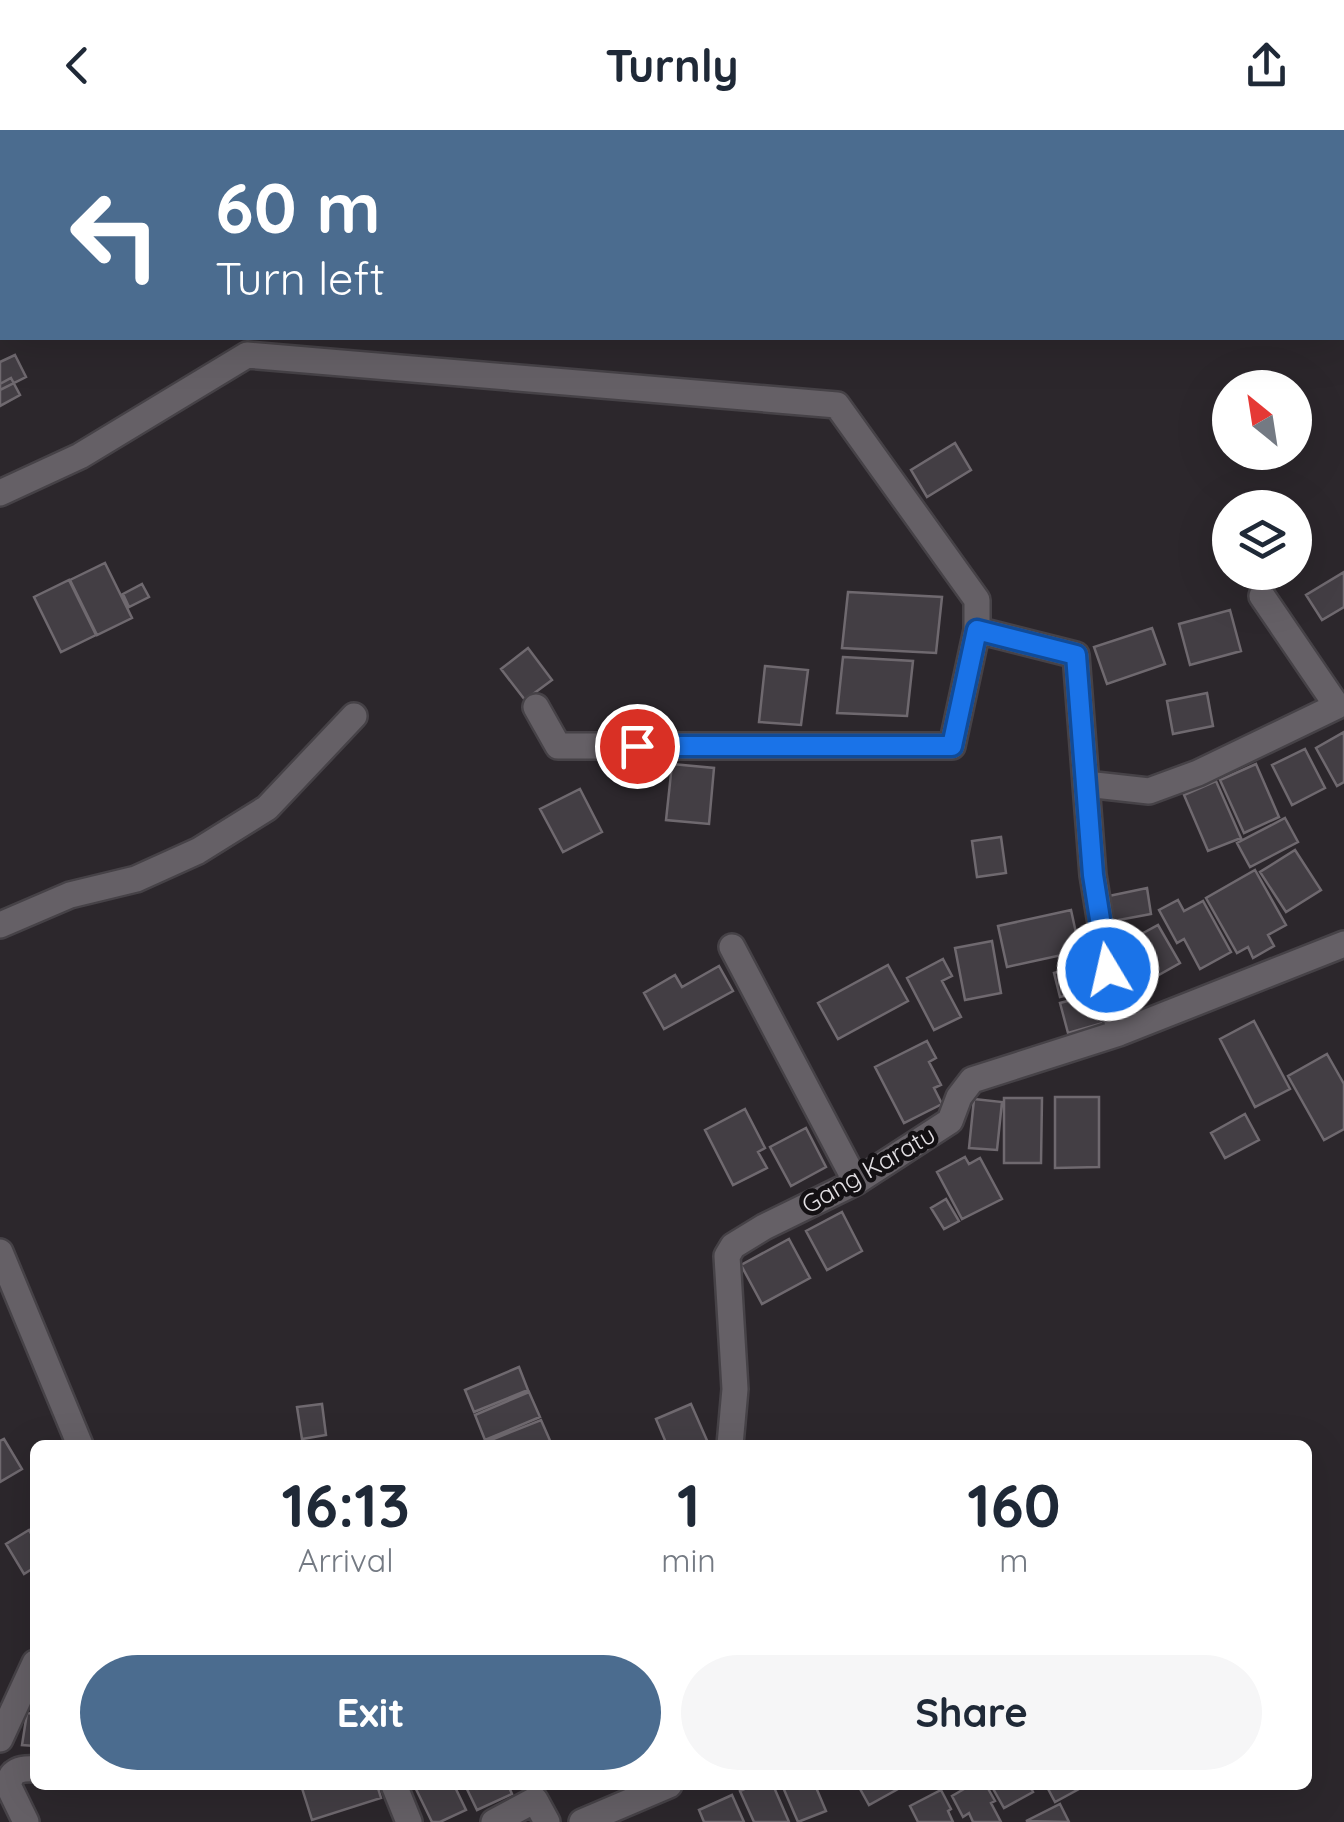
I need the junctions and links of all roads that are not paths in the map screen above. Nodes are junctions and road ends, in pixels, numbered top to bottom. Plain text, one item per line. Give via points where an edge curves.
1 (0, 493) edge
2 (1262, 596) dead end
3 (977, 630) junction
4 (536, 707) dead end
5 (354, 716) dead end
6 (1086, 784) junction
7 (0, 925) edge
8 (1344, 944) edge
9 (732, 947) dead end
10 (1119, 1034) junction
11 (856, 1182) junction
12 (0, 1252) edge
13 (78, 1440) edge
14 (731, 1440) edge
15 (30, 1674) edge
16 (0, 1739) edge
17 (18, 1767) edge
18 (396, 1790) edge
19 (657, 1790) edge
20 (536, 1802) edge
21 (26, 1822) edge
22 (408, 1822) edge
23 (494, 1822) edge
24 (582, 1822) edge

1 - 3 street via 80,456 246,354 836,405 977,600
2 - 6 street via 1337,706 1198,774 1148,791
3 - 4 street via 952,746 558,746
3 - 6 street via 1076,655
5 - 7 street via 266,808 198,851
6 - 10 street
8 - 10 street, Gang Karatu
9 - 11 street
10 - 11 street, Gang Karatu via 972,1080 950,1120
11 - 14 street, Gang Karatu via 764,1227 727,1256 736,1389
12 - 13 street
15 - 16 street
17 - 21 street via 9,1787
18 - 22 street
19 - 24 street
20 - 23 street

